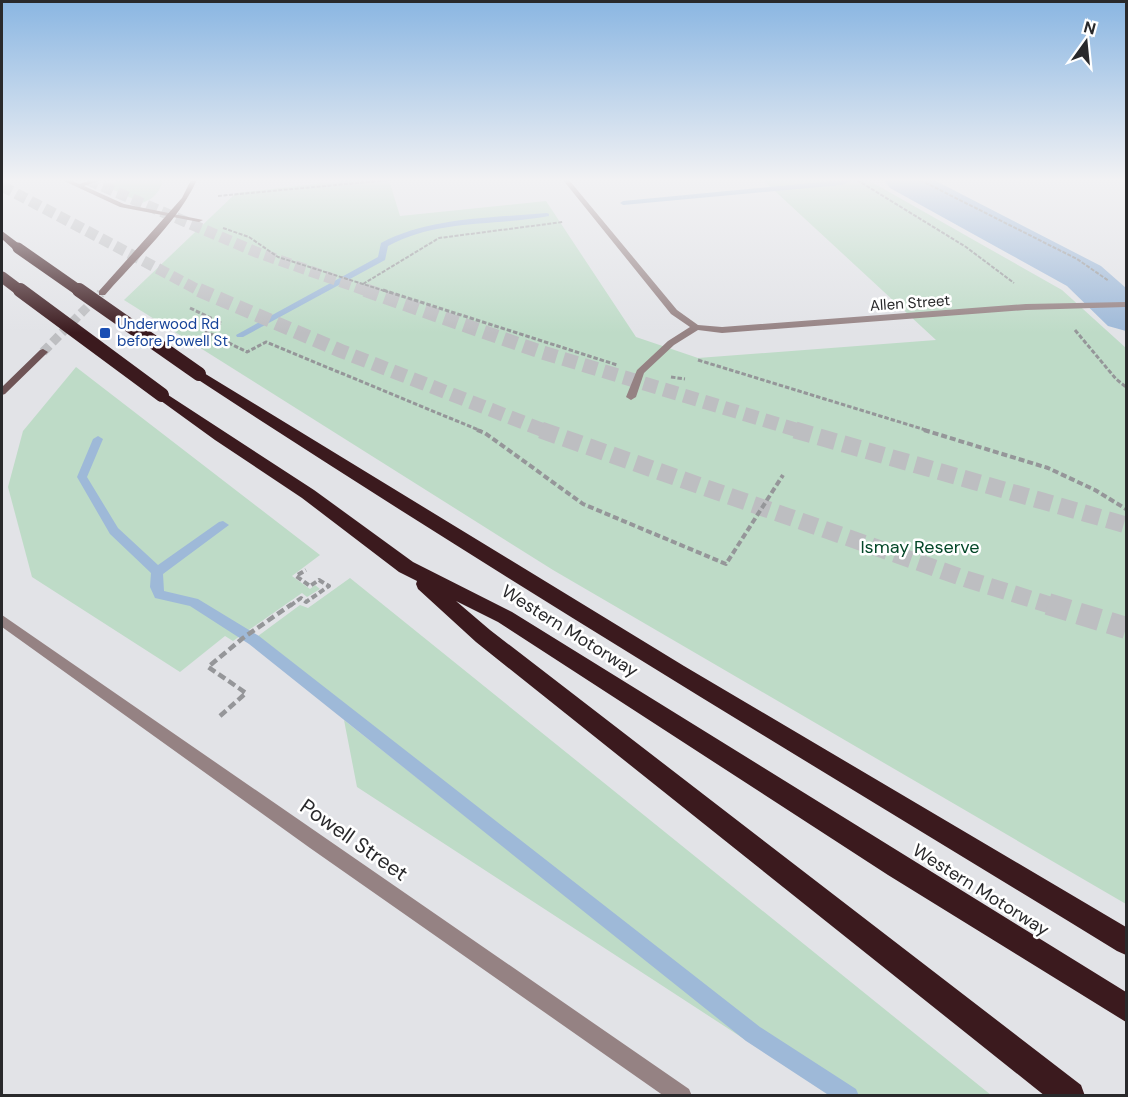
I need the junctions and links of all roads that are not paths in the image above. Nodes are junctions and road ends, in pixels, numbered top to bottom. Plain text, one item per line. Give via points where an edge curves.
1 (157, 231) edge
2 (608, 231) edge
3 (2, 234) edge
4 (2, 277) edge
5 (102, 292) tunnel mouth
6 (1126, 305) edge
7 (696, 327) junction
8 (43, 352) tunnel mouth
9 (2, 392) edge
10 (631, 397) dead end
11 (406, 567) junction
12 (2, 620) edge
13 (1126, 942) edge
14 (1126, 1008) edge
15 (682, 1095) edge
16 (1070, 1095) edge

1 - 5 main road
2 - 7 street via 674,312
3 - 13 highway, Western Motorway, bridge via 199,374 316,450
4 - 11 highway, Western Motorway, bridge
6 - 7 street, Allen Street via 1026,308 722,330
7 - 10 street via 671,343 640,372
8 - 9 main road
11 - 14 highway, Western Motorway via 505,617
11 - 16 highway via 483,636
12 - 15 street, Powell Street

